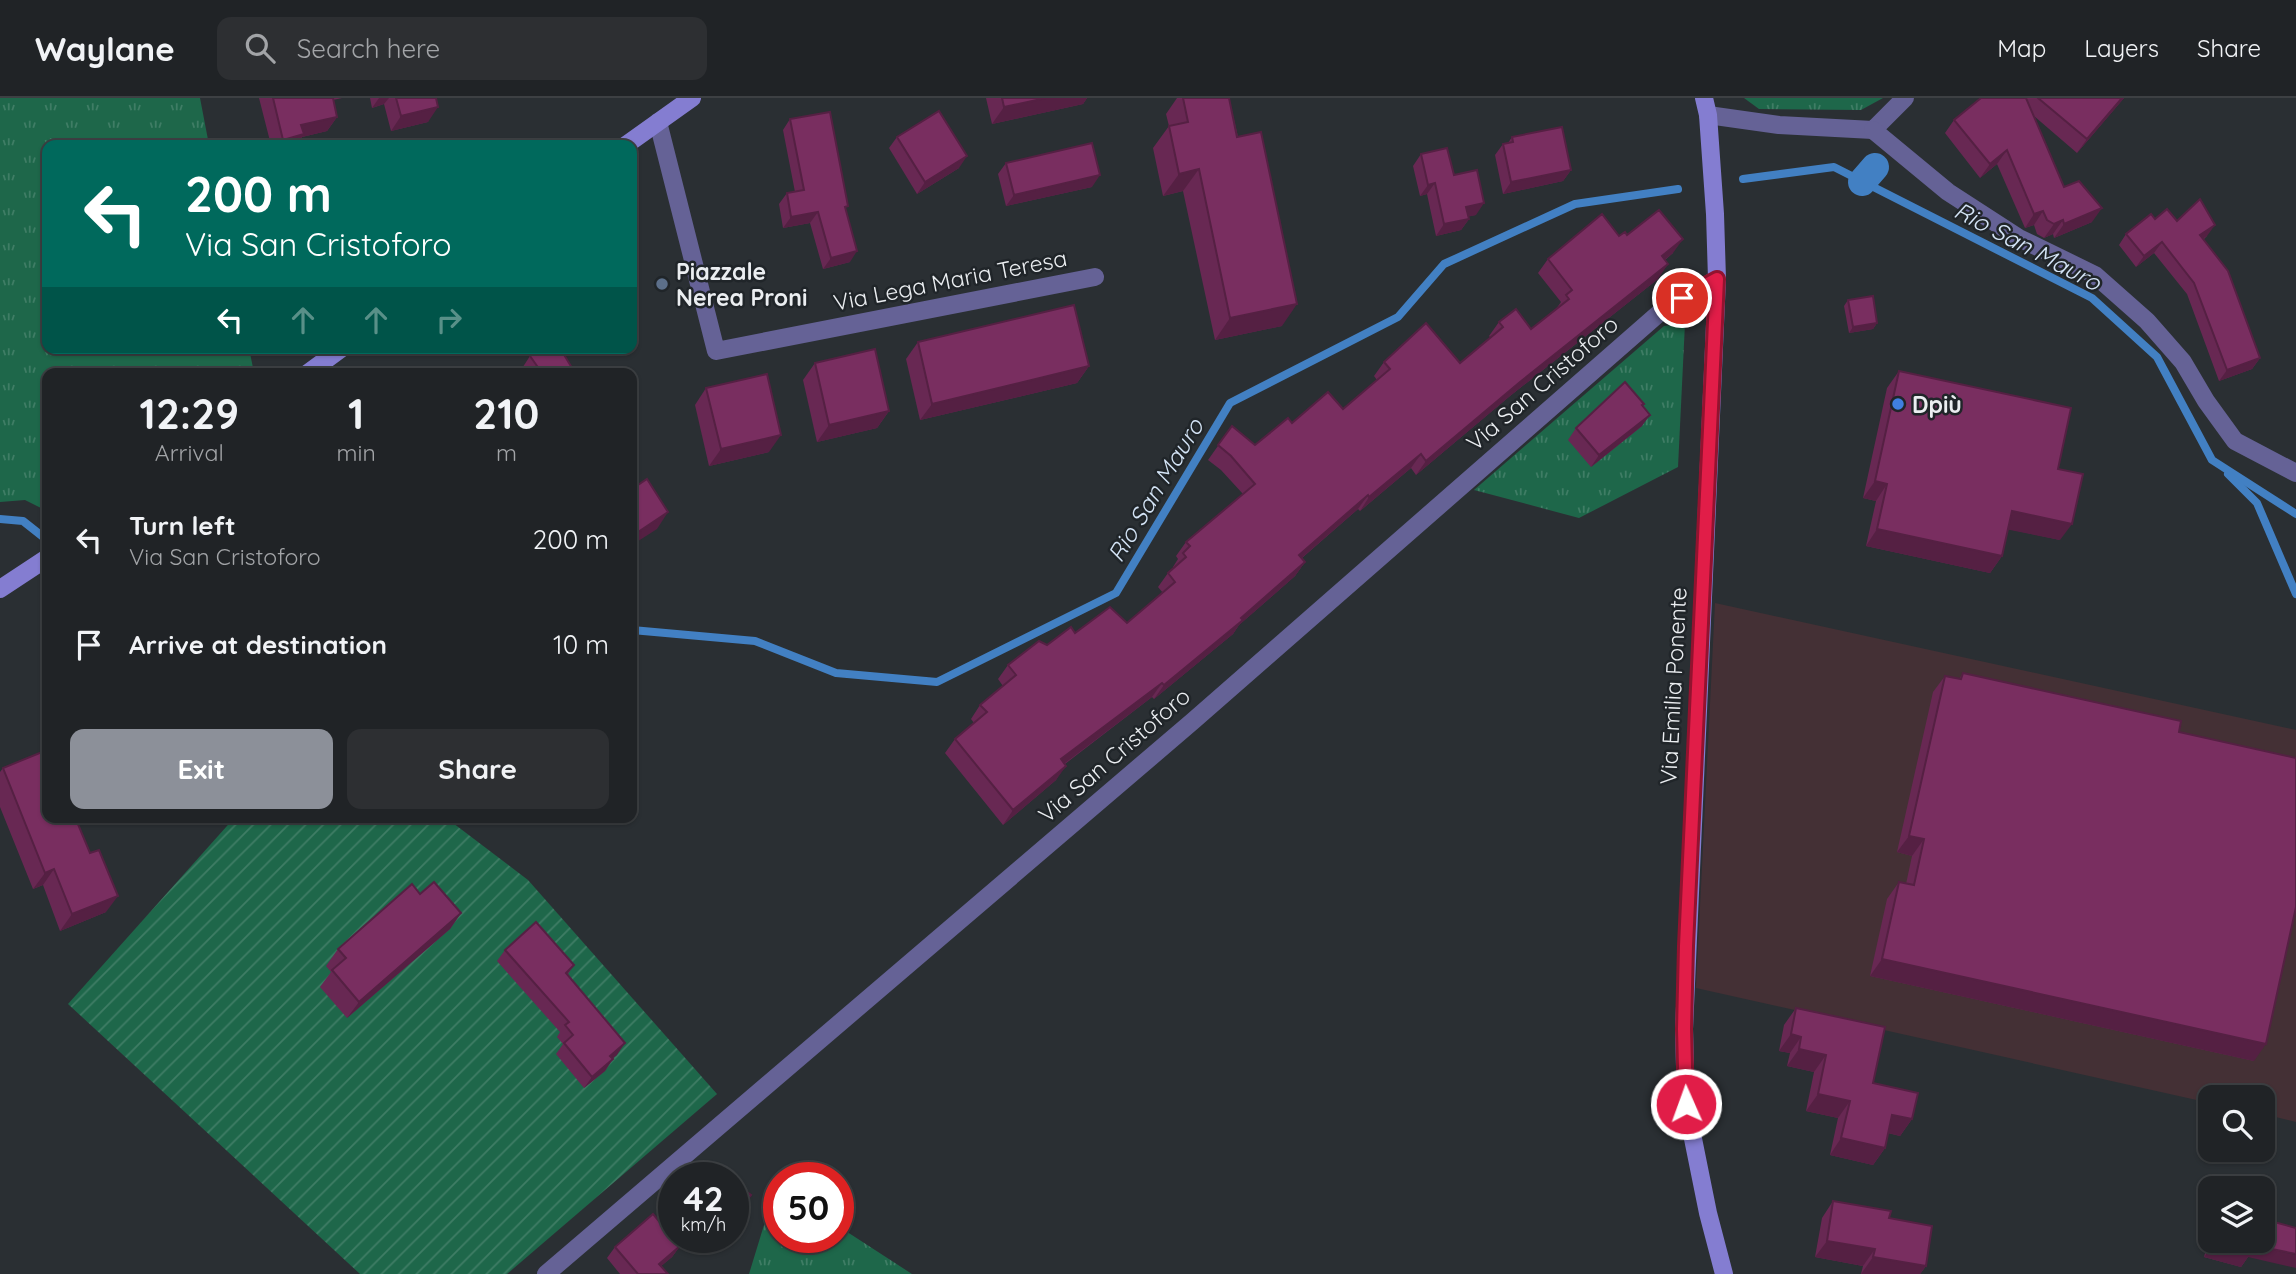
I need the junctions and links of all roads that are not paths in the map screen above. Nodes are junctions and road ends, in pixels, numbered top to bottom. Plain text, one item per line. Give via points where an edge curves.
1 (692, 98) edge
2 (1905, 98) edge
3 (1706, 107) edge
4 (658, 122) junction
5 (1873, 130) junction
6 (633, 140) edge
7 (1095, 277) dead end
8 (1717, 279) junction
9 (334, 354) edge
10 (315, 368) edge
11 (2296, 473) edge
12 (42, 561) edge
13 (0, 589) edge
14 (546, 1274) edge
15 (1724, 1274) edge

1 - 4 main road
2 - 5 street
3 - 5 street via 1779,125
3 - 8 main road, Via Emilia Ponente
4 - 6 main road
4 - 7 street, Via Lega Maria Teresa via 716,351
5 - 11 street via 1948,192 2019,238 2095,275 2147,321 2183,362 2235,441
8 - 14 street, Via San Cristoforo via 1665,308 1193,721
8 - 15 main road, Via Emilia Ponente via 1684,1029 1686,1104
9 - 10 main road
12 - 13 main road

